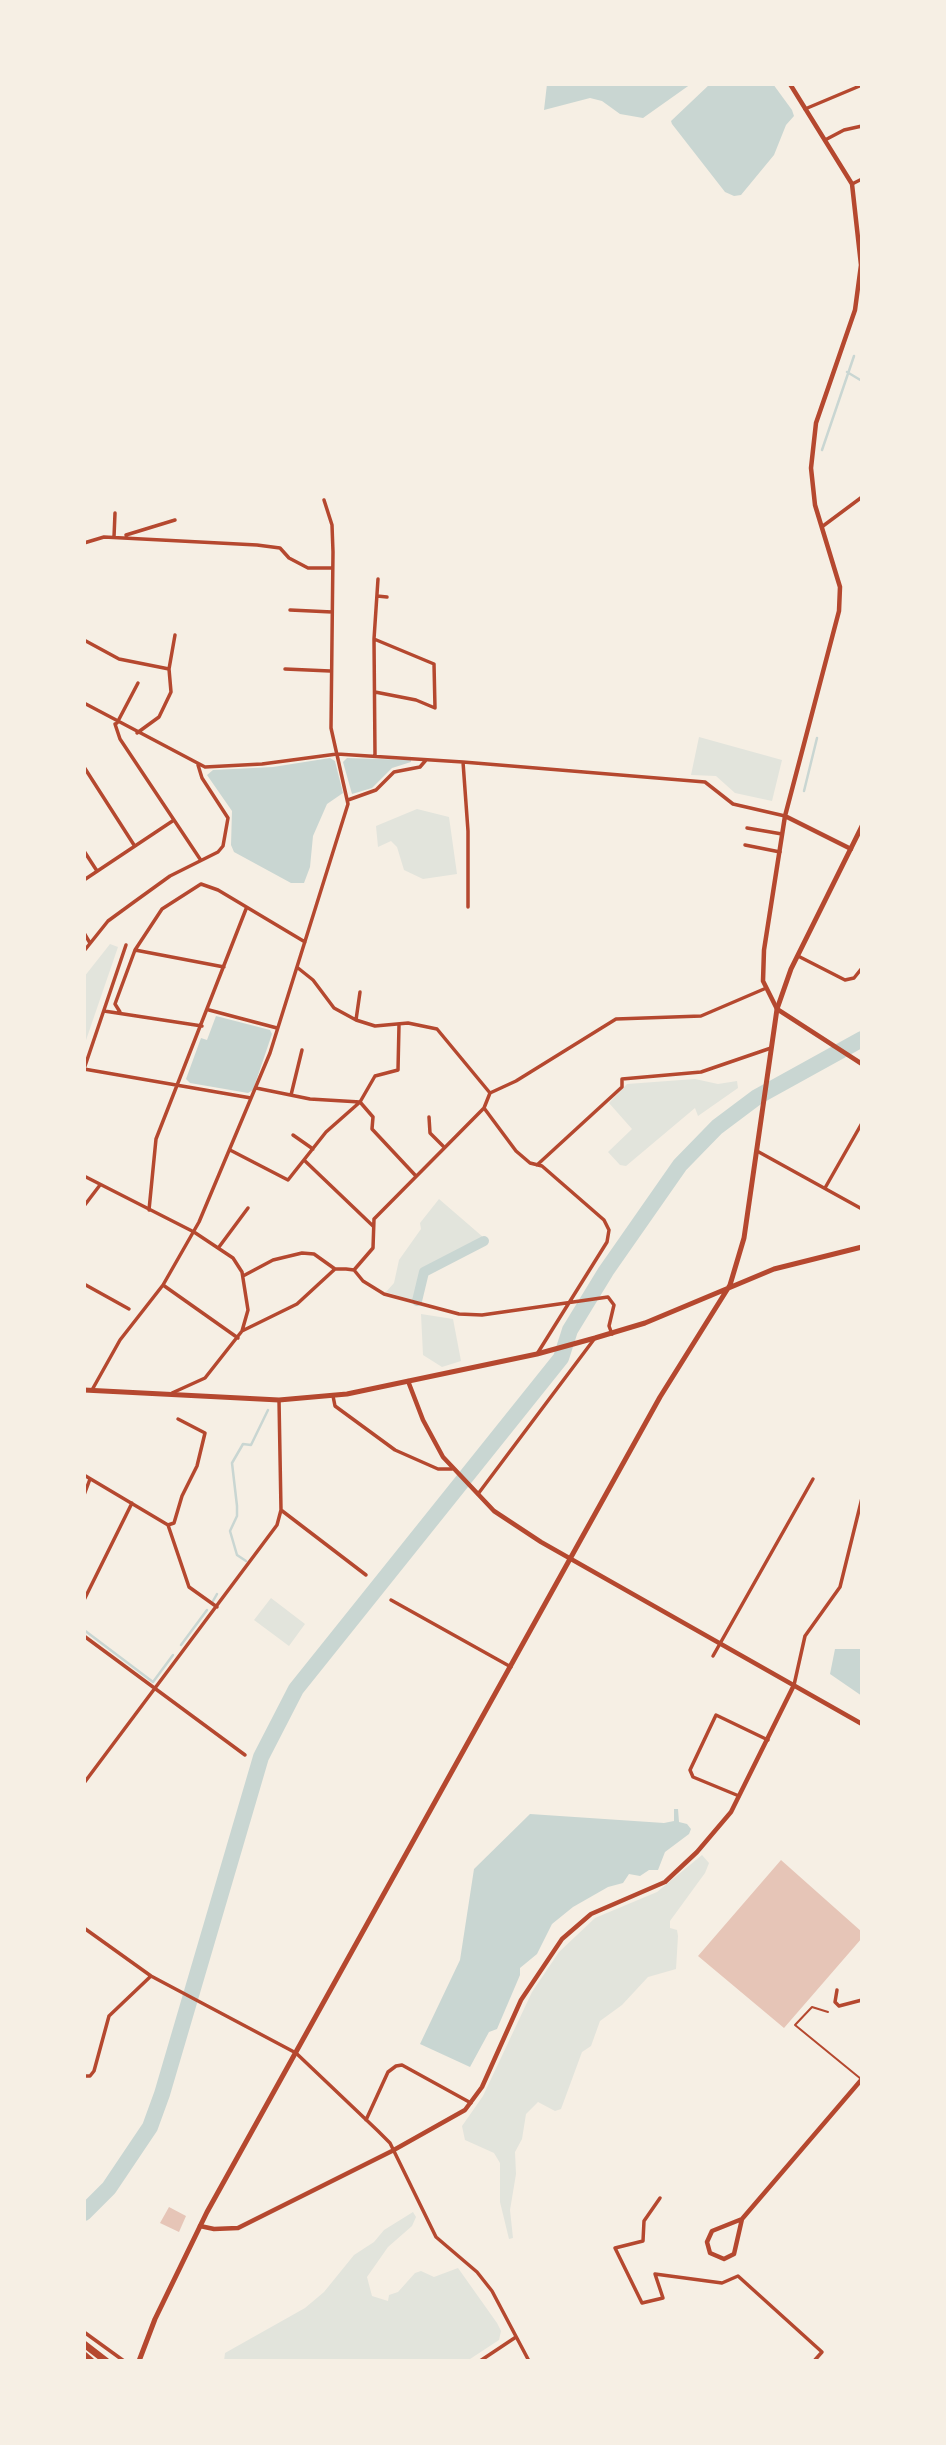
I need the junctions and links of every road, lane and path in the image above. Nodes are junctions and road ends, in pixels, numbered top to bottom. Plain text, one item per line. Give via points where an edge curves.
1 (790, 84) edge
2 (860, 85) edge
3 (805, 109) junction
4 (862, 125) edge
5 (824, 140) junction
6 (862, 179) edge
7 (852, 184) junction
8 (862, 496) edge
9 (324, 500) dead end
10 (115, 513) dead end
11 (175, 520) dead end
12 (823, 526) junction
13 (114, 537) junction
14 (120, 537) junction
15 (84, 543) edge
16 (331, 568) junction
17 (378, 579) dead end
18 (377, 596) junction
19 (387, 597) dead end
20 (290, 610) dead end
21 (331, 612) junction
22 (175, 635) dead end
23 (84, 639) edge
24 (374, 639) junction
25 (169, 669) junction
26 (285, 669) dead end
27 (330, 671) junction
28 (138, 683) dead end
29 (375, 692) junction
30 (84, 704) edge
31 (116, 722) junction
32 (137, 733) junction
33 (337, 754) junction
34 (375, 755) junction
35 (426, 760) junction
36 (463, 761) junction
37 (198, 765) junction
38 (84, 767) edge
39 (348, 800) junction
40 (785, 816) junction
41 (174, 820) junction
42 (862, 827) edge
43 (747, 828) dead end
44 (782, 834) junction
45 (134, 845) junction
46 (746, 845) dead end
47 (851, 849) junction
48 (84, 851) edge
49 (780, 852) junction
50 (200, 859) junction
51 (97, 871) junction
52 (84, 880) edge
53 (468, 907) dead end
54 (246, 909) junction
55 (84, 933) edge
56 (306, 942) junction
57 (90, 943) junction
58 (126, 944) dead end
59 (135, 950) junction
60 (84, 951) edge
61 (798, 956) junction
62 (224, 967) junction
63 (298, 968) junction
64 (862, 968) edge
65 (765, 989) junction
66 (360, 992) dead end
67 (777, 1009) junction
68 (209, 1010) junction
69 (104, 1011) junction
70 (120, 1012) junction
71 (356, 1020) junction
72 (399, 1025) junction
73 (202, 1026) junction
74 (277, 1028) junction
75 (302, 1050) dead end
76 (771, 1051) junction
77 (860, 1063) edge
78 (84, 1069) edge
79 (179, 1085) junction
80 (256, 1088) junction
81 (490, 1093) junction
82 (291, 1096) junction
83 (251, 1098) junction
84 (360, 1102) junction
85 (484, 1108) junction
86 (429, 1117) dead end
87 (862, 1123) edge
88 (293, 1135) dead end
89 (443, 1146) junction
90 (229, 1149) junction
91 (313, 1149) junction
92 (757, 1151) junction
93 (304, 1160) junction
94 (537, 1165) junction
95 (415, 1175) junction
96 (84, 1176) edge
97 (100, 1185) junction
98 (824, 1188) junction
99 (84, 1206) edge
100 (248, 1208) dead end
101 (862, 1209) edge
102 (149, 1210) junction
103 (373, 1226) junction
104 (194, 1231) junction
105 (219, 1247) junction
106 (862, 1247) edge
107 (334, 1269) junction
108 (354, 1270) junction
109 (243, 1276) junction
110 (84, 1284) edge
111 (163, 1285) junction
112 (730, 1286) junction
113 (568, 1302) junction
114 (129, 1309) dead end
115 (242, 1331) junction
116 (612, 1334) junction
117 (238, 1338) junction
118 (595, 1338) junction
119 (537, 1354) junction
120 (408, 1381) junction
121 (84, 1390) edge
122 (92, 1390) junction
123 (169, 1395) junction
124 (333, 1396) junction
125 (279, 1400) junction
126 (178, 1419) dead end
127 (452, 1469) junction
128 (84, 1475) edge
129 (90, 1479) junction
130 (813, 1479) dead end
131 (84, 1495) edge
132 (477, 1496) junction
133 (862, 1498) edge
134 (132, 1503) junction
135 (281, 1510) junction
136 (168, 1525) junction
137 (571, 1559) junction
138 (366, 1575) dead end
139 (84, 1600) edge
140 (391, 1600) dead end
141 (217, 1607) junction
142 (84, 1636) edge
143 (720, 1644) junction
144 (713, 1656) dead end
145 (511, 1667) junction
146 (794, 1685) junction
147 (154, 1687) junction
148 (862, 1724) edge
149 (768, 1741) junction
150 (245, 1755) dead end
151 (84, 1783) edge
152 (740, 1797) junction
153 (84, 1928) edge
154 (151, 1976) junction
155 (837, 1990) dead end
156 (862, 2000) edge
157 (828, 2012) dead end
158 (296, 2053) junction
159 (84, 2076) edge
160 (862, 2079) edge
161 (471, 2103) junction
162 (366, 2120) junction
163 (392, 2151) junction
164 (660, 2198) dead end
165 (742, 2220) junction
166 (200, 2226) junction
167 (84, 2332) edge
168 (516, 2337) junction
169 (84, 2344) edge
170 (84, 2356) edge
171 (91, 2361) edge
172 (106, 2361) edge
173 (124, 2361) edge
174 (139, 2361) edge
175 (480, 2361) edge
176 (528, 2361) edge
177 (814, 2361) edge

1 - 3 street
2 - 3 street
3 - 5 street
4 - 5 street
5 - 7 street
6 - 7 street
7 - 12 street via 859,231 859,293 813,440 812,489
8 - 12 street
9 - 16 street via 332,525
10 - 13 street
11 - 14 street
12 - 40 street via 840,587 839,611
13 - 14 street
13 - 15 street
14 - 16 street via 280,548 308,568
16 - 21 street
17 - 18 street
18 - 19 street
18 - 24 street
20 - 21 street
21 - 27 street
22 - 25 street
23 - 25 street via 119,659
24 - 29 street
24 - 29 street via 434,664 435,708
25 - 32 street via 171,692 159,717
26 - 27 street
27 - 33 street via 331,727
28 - 31 street
29 - 34 street
30 - 31 street
31 - 32 street
31 - 41 street via 120,739
32 - 37 street
33 - 34 street
33 - 37 street via 262,764
33 - 39 street
34 - 35 street
35 - 36 street
35 - 39 street via 421,767 402,769 376,790
36 - 40 street via 705,782 733,804
36 - 53 street
37 - 50 street via 228,818 223,846
38 - 45 street
39 - 56 street
40 - 44 street
40 - 47 street
41 - 45 street
41 - 50 street
42 - 47 main road
43 - 44 street
44 - 49 street
45 - 51 street
46 - 49 street
47 - 61 main road
48 - 51 street
49 - 65 street via 764,950
50 - 57 street via 125,908
51 - 52 street
54 - 56 street
54 - 59 street via 201,884 162,909
54 - 62 street
55 - 57 street
56 - 63 street
57 - 60 street
58 - 69 street
59 - 62 street
59 - 70 street via 115,1004
61 - 64 street via 845,980
61 - 67 main road
62 - 68 street
63 - 71 street via 334,1008
63 - 74 street
65 - 67 street
65 - 81 street via 701,1016 616,1019
66 - 71 street
67 - 76 main road
67 - 77 street
68 - 73 street
68 - 74 street
69 - 70 street
69 - 78 street
70 - 73 street
71 - 72 street via 375,1026
72 - 81 street via 414,1023 437,1029
72 - 84 street via 398,1070 375,1076
73 - 79 street
74 - 80 street
75 - 82 street
76 - 92 main road
76 - 94 street via 691,1074 622,1079 622,1087
78 - 79 street
79 - 83 street
79 - 102 street via 156,1139
80 - 82 street
80 - 83 street
81 - 85 street
82 - 84 street
83 - 90 street
84 - 91 street
84 - 95 street via 373,1117 372,1129
85 - 89 street
85 - 94 street via 504,1138
86 - 89 street via 430,1133
87 - 98 street
88 - 91 street
89 - 95 street
90 - 93 street via 288,1180
90 - 104 street
91 - 93 street
92 - 98 street
92 - 112 main road via 744,1238
93 - 103 street
94 - 113 street via 604,1220 609,1230 607,1242
95 - 103 street via 374,1219
96 - 97 street
97 - 99 street
97 - 102 street
98 - 101 street
100 - 105 street
102 - 104 street
103 - 108 street via 373,1248
104 - 105 street
104 - 111 street
105 - 109 street via 233,1258
106 - 112 main road via 774,1269
107 - 108 street
107 - 109 street via 314,1254 302,1252 273,1260
107 - 115 street via 297,1304
108 - 113 street via 384,1294 426,1307 482,1315
109 - 115 street via 248,1310
110 - 114 street
111 - 117 street
111 - 122 street via 120,1340
112 - 116 main road
112 - 137 main road via 660,1397
113 - 116 street via 613,1300
113 - 119 street
115 - 117 street
116 - 118 main road
117 - 123 street via 205,1378
118 - 119 main road
118 - 132 street
119 - 120 main road
120 - 124 main road
120 - 127 street via 423,1420
121 - 122 main road
122 - 123 main road
123 - 125 main road
124 - 125 main road
124 - 127 street via 335,1406 395,1450 438,1469
125 - 135 street
126 - 136 street via 205,1433 197,1466 174,1523
127 - 132 street
128 - 129 street
129 - 131 street
129 - 134 street
130 - 143 street
132 - 137 street via 511,1524
133 - 146 street via 840,1587 805,1636
134 - 136 street
134 - 139 street
135 - 138 street
135 - 141 street via 277,1525
136 - 141 street via 189,1587
137 - 143 street
137 - 145 main road
140 - 145 street
141 - 147 street
142 - 147 street
143 - 144 street
143 - 146 street
145 - 158 main road
146 - 148 street
146 - 149 street
147 - 150 street
147 - 151 street
149 - 152 street
149 - 152 street via 716,1715 690,1770 693,1777
152 - 161 street via 706,1843 665,1882 591,1914 562,1939 521,2000
153 - 154 street
154 - 158 street
154 - 159 street via 109,2016 94,2071
155 - 156 street via 839,2007
157 - 160 lane via 812,2007 795,2025
158 - 162 street
158 - 166 main road
160 - 165 street
161 - 162 street via 402,2065 388,2072
161 - 163 street
162 - 163 street via 390,2143
163 - 166 street via 238,2228
163 - 168 street via 436,2237 485,2282
164 - 177 street via 644,2221 643,2241 615,2248 642,2303 663,2298 655,2274 722,2283 738,2276 822,2352
165 - 165 street via 734,2254 724,2259 710,2253 706,2242 712,2231
166 - 174 main road
167 - 173 street
168 - 175 street
168 - 176 street
169 - 172 highway
170 - 171 highway

